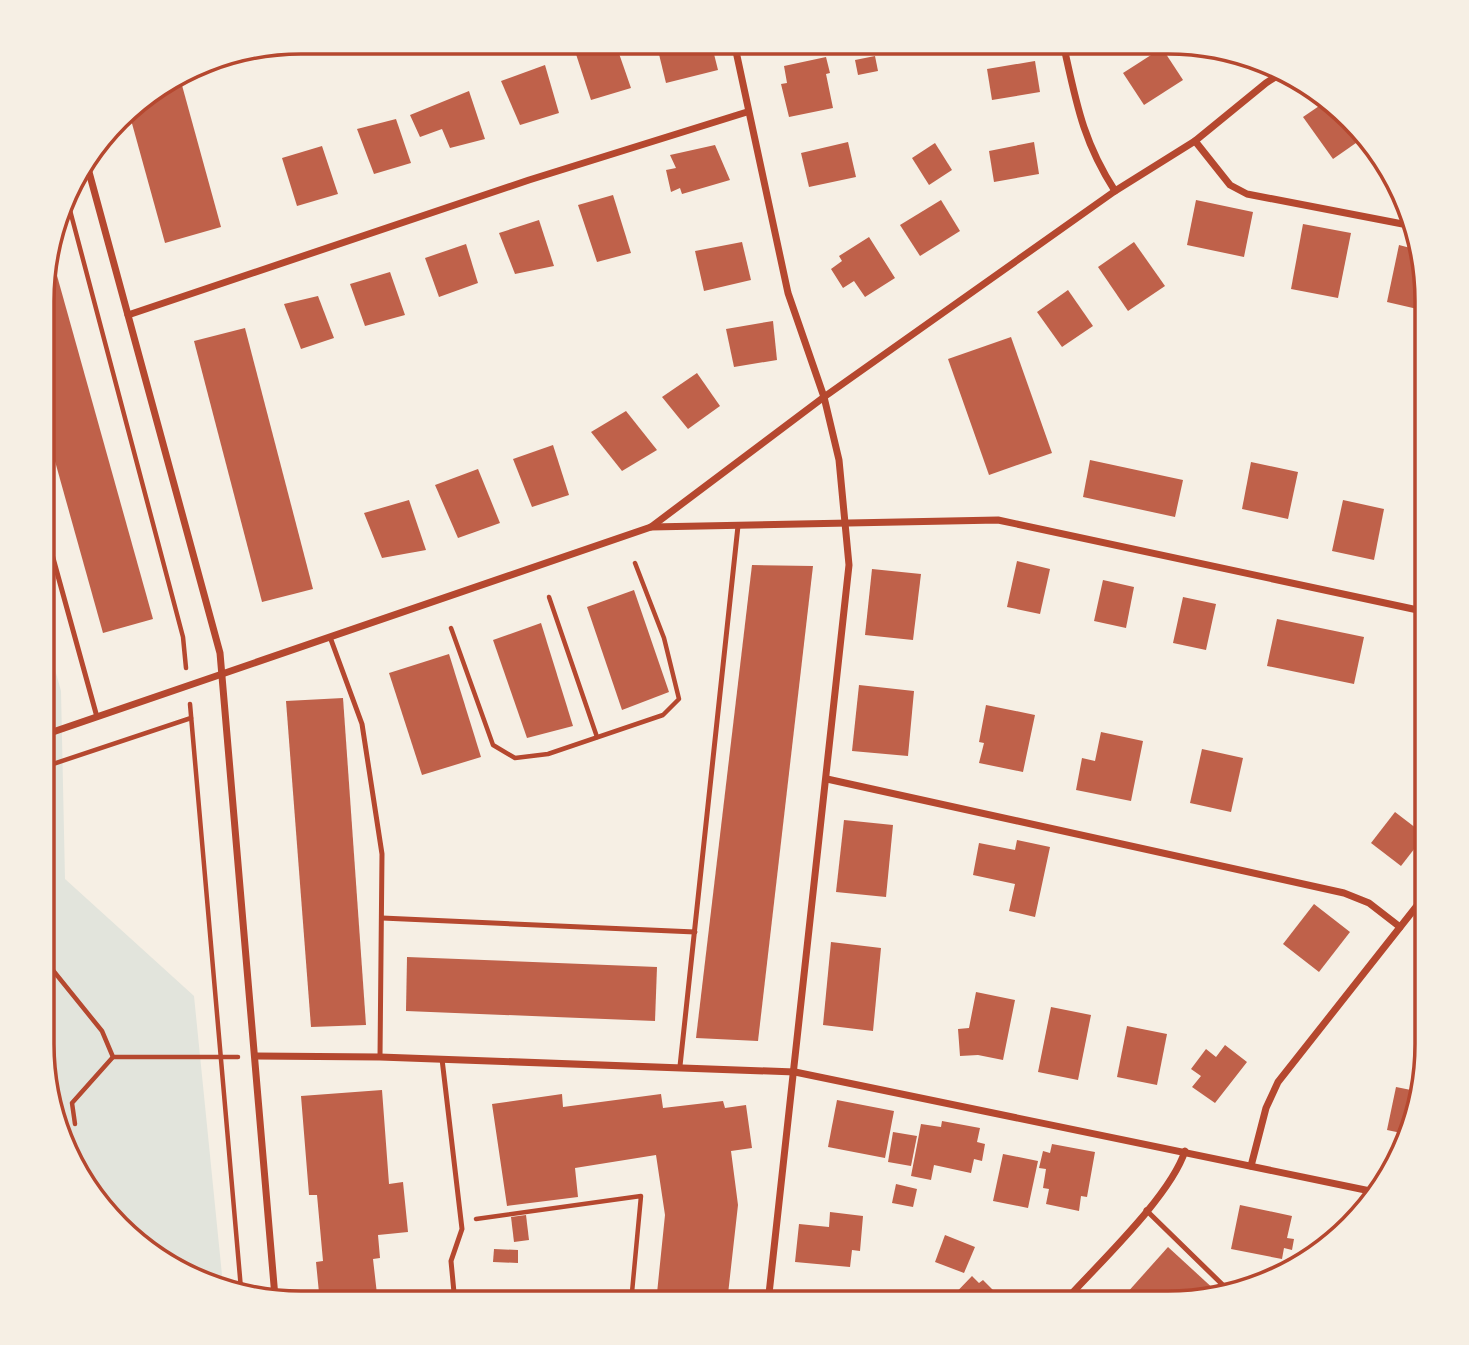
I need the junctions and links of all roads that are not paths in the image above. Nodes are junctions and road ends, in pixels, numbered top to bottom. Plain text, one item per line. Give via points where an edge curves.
1 (736, 54) edge
2 (1066, 55) edge
3 (1273, 78) edge
4 (747, 112) junction
5 (1195, 141) junction
6 (90, 174) edge
7 (1115, 191) junction
8 (1402, 224) edge
9 (128, 315) junction
10 (824, 397) junction
11 (846, 523) junction
12 (738, 526) junction
13 (651, 527) junction
14 (54, 563) edge
15 (1414, 609) edge
16 (330, 637) junction
17 (222, 674) junction
18 (97, 717) junction
19 (55, 731) edge
20 (827, 779) junction
21 (1415, 908) edge
22 (382, 918) junction
23 (1400, 927) junction
24 (695, 932) junction
25 (256, 1056) junction
26 (380, 1057) junction
27 (442, 1059) junction
28 (680, 1066) junction
29 (796, 1072) junction
30 (1185, 1151) junction
31 (1251, 1166) junction
32 (1367, 1190) edge
33 (1146, 1210) junction
34 (1222, 1284) edge
35 (274, 1289) edge
36 (770, 1290) edge
37 (1074, 1290) edge
38 (453, 1291) edge

1 - 4 street
2 - 7 street via 1094,158
3 - 5 street
4 - 9 street via 516,184
4 - 10 street via 788,293
5 - 7 street
5 - 8 street via 1230,185 1247,194
6 - 9 street
7 - 10 street
9 - 17 street
10 - 11 street via 839,460
10 - 13 street
11 - 12 street
11 - 15 street via 998,520
11 - 20 street via 849,565
12 - 13 street
12 - 24 lane
13 - 16 street
14 - 18 lane
16 - 17 street
16 - 22 lane via 362,724 382,854
17 - 18 street
17 - 25 street
18 - 19 street
20 - 23 street via 1344,893 1369,903
20 - 29 street
21 - 23 street
22 - 24 lane
22 - 26 lane
23 - 31 street via 1278,1082
24 - 28 lane
25 - 26 street
25 - 35 street
26 - 27 street
27 - 28 street
27 - 38 lane via 462,1229 450,1261
28 - 29 street
29 - 30 street
29 - 36 street
30 - 31 street
30 - 33 street via 1180,1168
31 - 32 street
33 - 34 lane
33 - 37 street

